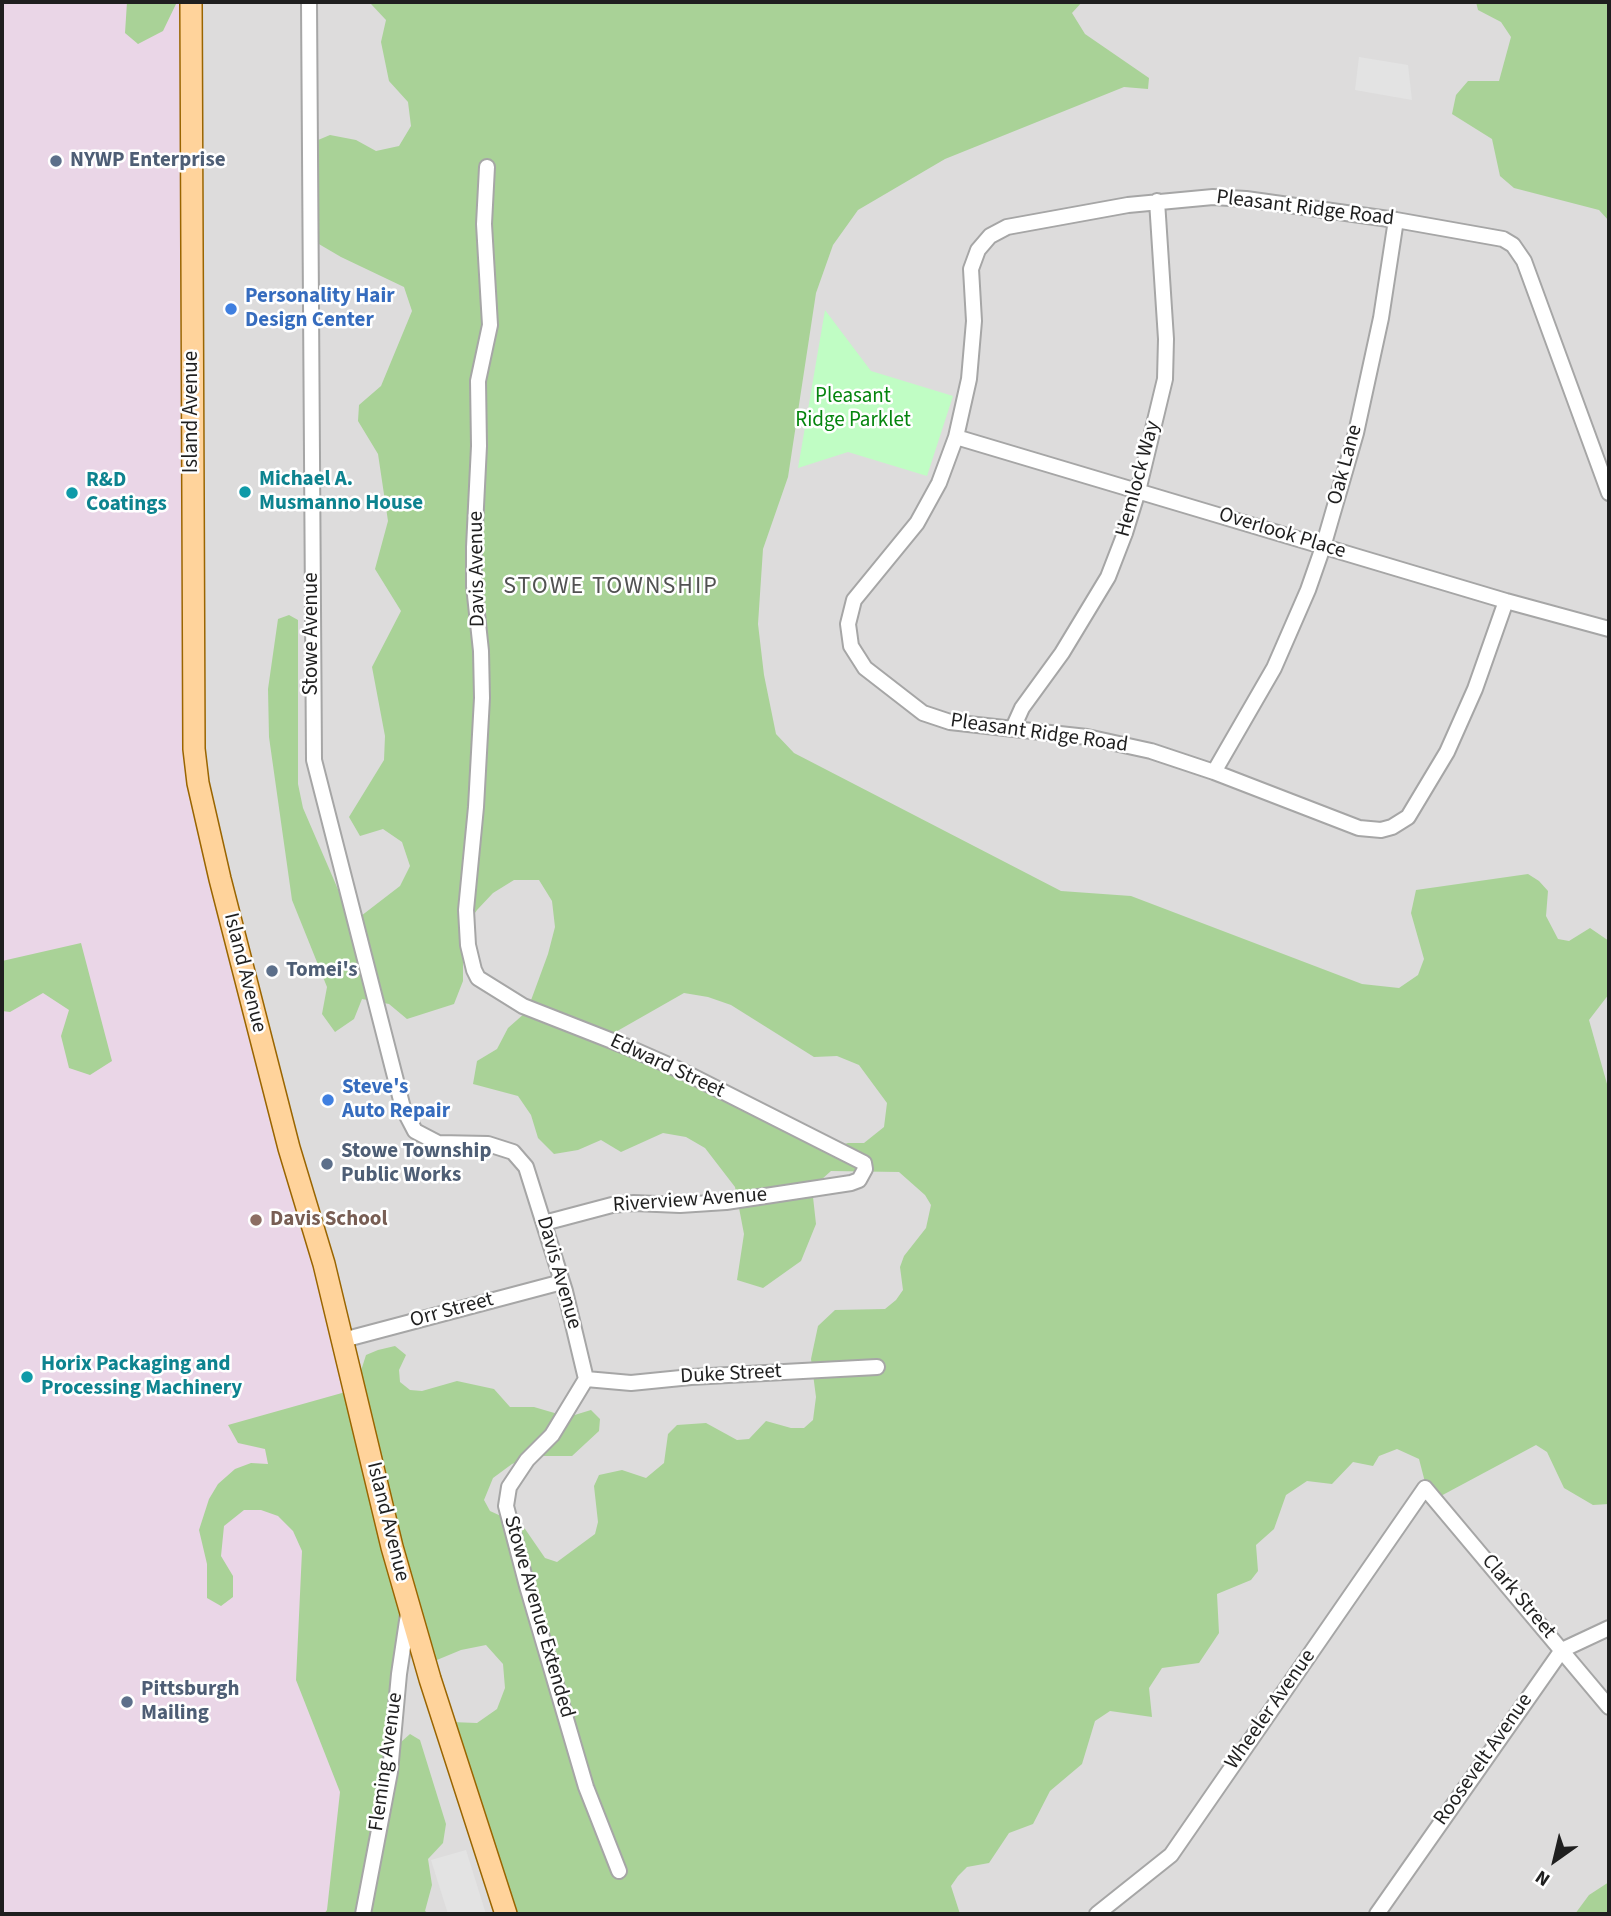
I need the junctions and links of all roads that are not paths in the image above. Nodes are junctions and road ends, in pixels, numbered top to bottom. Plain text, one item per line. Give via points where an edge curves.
1 (191, 2) edge
2 (309, 2) edge
3 (487, 167) dead end
4 (1157, 201) junction
5 (1396, 220) junction
6 (956, 437) junction
7 (1138, 492) junction
8 (1609, 493) edge
9 (1323, 547) junction
10 (1506, 601) junction
11 (1609, 629) edge
12 (1013, 727) junction
13 (1214, 772) junction
14 (474, 970) joint
15 (864, 1163) joint
16 (526, 1167) joint
17 (544, 1223) junction
18 (562, 1282) junction
19 (343, 1340) junction
20 (877, 1367) dead end
21 (586, 1379) junction
22 (1425, 1488) joint
23 (409, 1610) junction
24 (1609, 1628) edge
25 (1562, 1650) junction
26 (1609, 1707) edge
27 (619, 1871) dead end
28 (363, 1914) edge
29 (506, 1914) edge
30 (1097, 1914) edge
31 (1377, 1914) edge

1 - 19 main road, Island Avenue via 194,749 224,893
2 - 16 street, Stowe Avenue via 314,760 402,1108 415,1131 438,1143 488,1144 513,1152
3 - 14 street, Davis Avenue via 484,224 490,325 478,381 474,548 482,698 467,910
4 - 5 street, Pleasant Ridge Road via 1246,199
4 - 6 street, Pleasant Ridge Road via 1007,227 990,236 978,250 971,269 974,321 969,379
4 - 7 street, Hemlock Way via 1165,379
5 - 8 street, Pleasant Ridge Road via 1490,235 1520,253
5 - 9 street, Oak Lane via 1356,433
6 - 7 street, Overlook Place
6 - 12 street, Pleasant Ridge Road via 939,483 917,523 854,600 848,624 852,646 865,668 923,713 950,722
7 - 9 street, Overlook Place
7 - 12 street, Hemlock Way via 1108,577
9 - 10 street, Overlook Place
9 - 13 street, Oak Lane via 1274,668
10 - 11 street, Overlook Place
10 - 13 street, Pleasant Ridge Road via 1447,752 1415,807 1400,823 1381,830 1359,828
12 - 13 street, Pleasant Ridge Road via 1151,751
14 - 15 street, Edward Street via 486,984 523,1006 682,1071
15 - 17 street, Riverview Avenue via 863,1176 851,1182 726,1202 612,1205
16 - 17 street, Davis Avenue
17 - 18 street, Davis Avenue
18 - 19 street, Orr Street
18 - 21 street, Davis Avenue
19 - 23 main road, Island Avenue
20 - 21 street, Duke Street via 631,1383
21 - 27 street, Stowe Avenue Extended via 552,1435 509,1487 506,1506 586,1787
22 - 25 street, Clark Street
22 - 30 street, Wheeler Avenue via 1171,1855
23 - 28 street, Fleming Avenue via 390,1772
23 - 29 main road, Island Avenue
24 - 25 street, Roosevelt Avenue
25 - 26 street, Clark Street
25 - 31 street, Roosevelt Avenue

